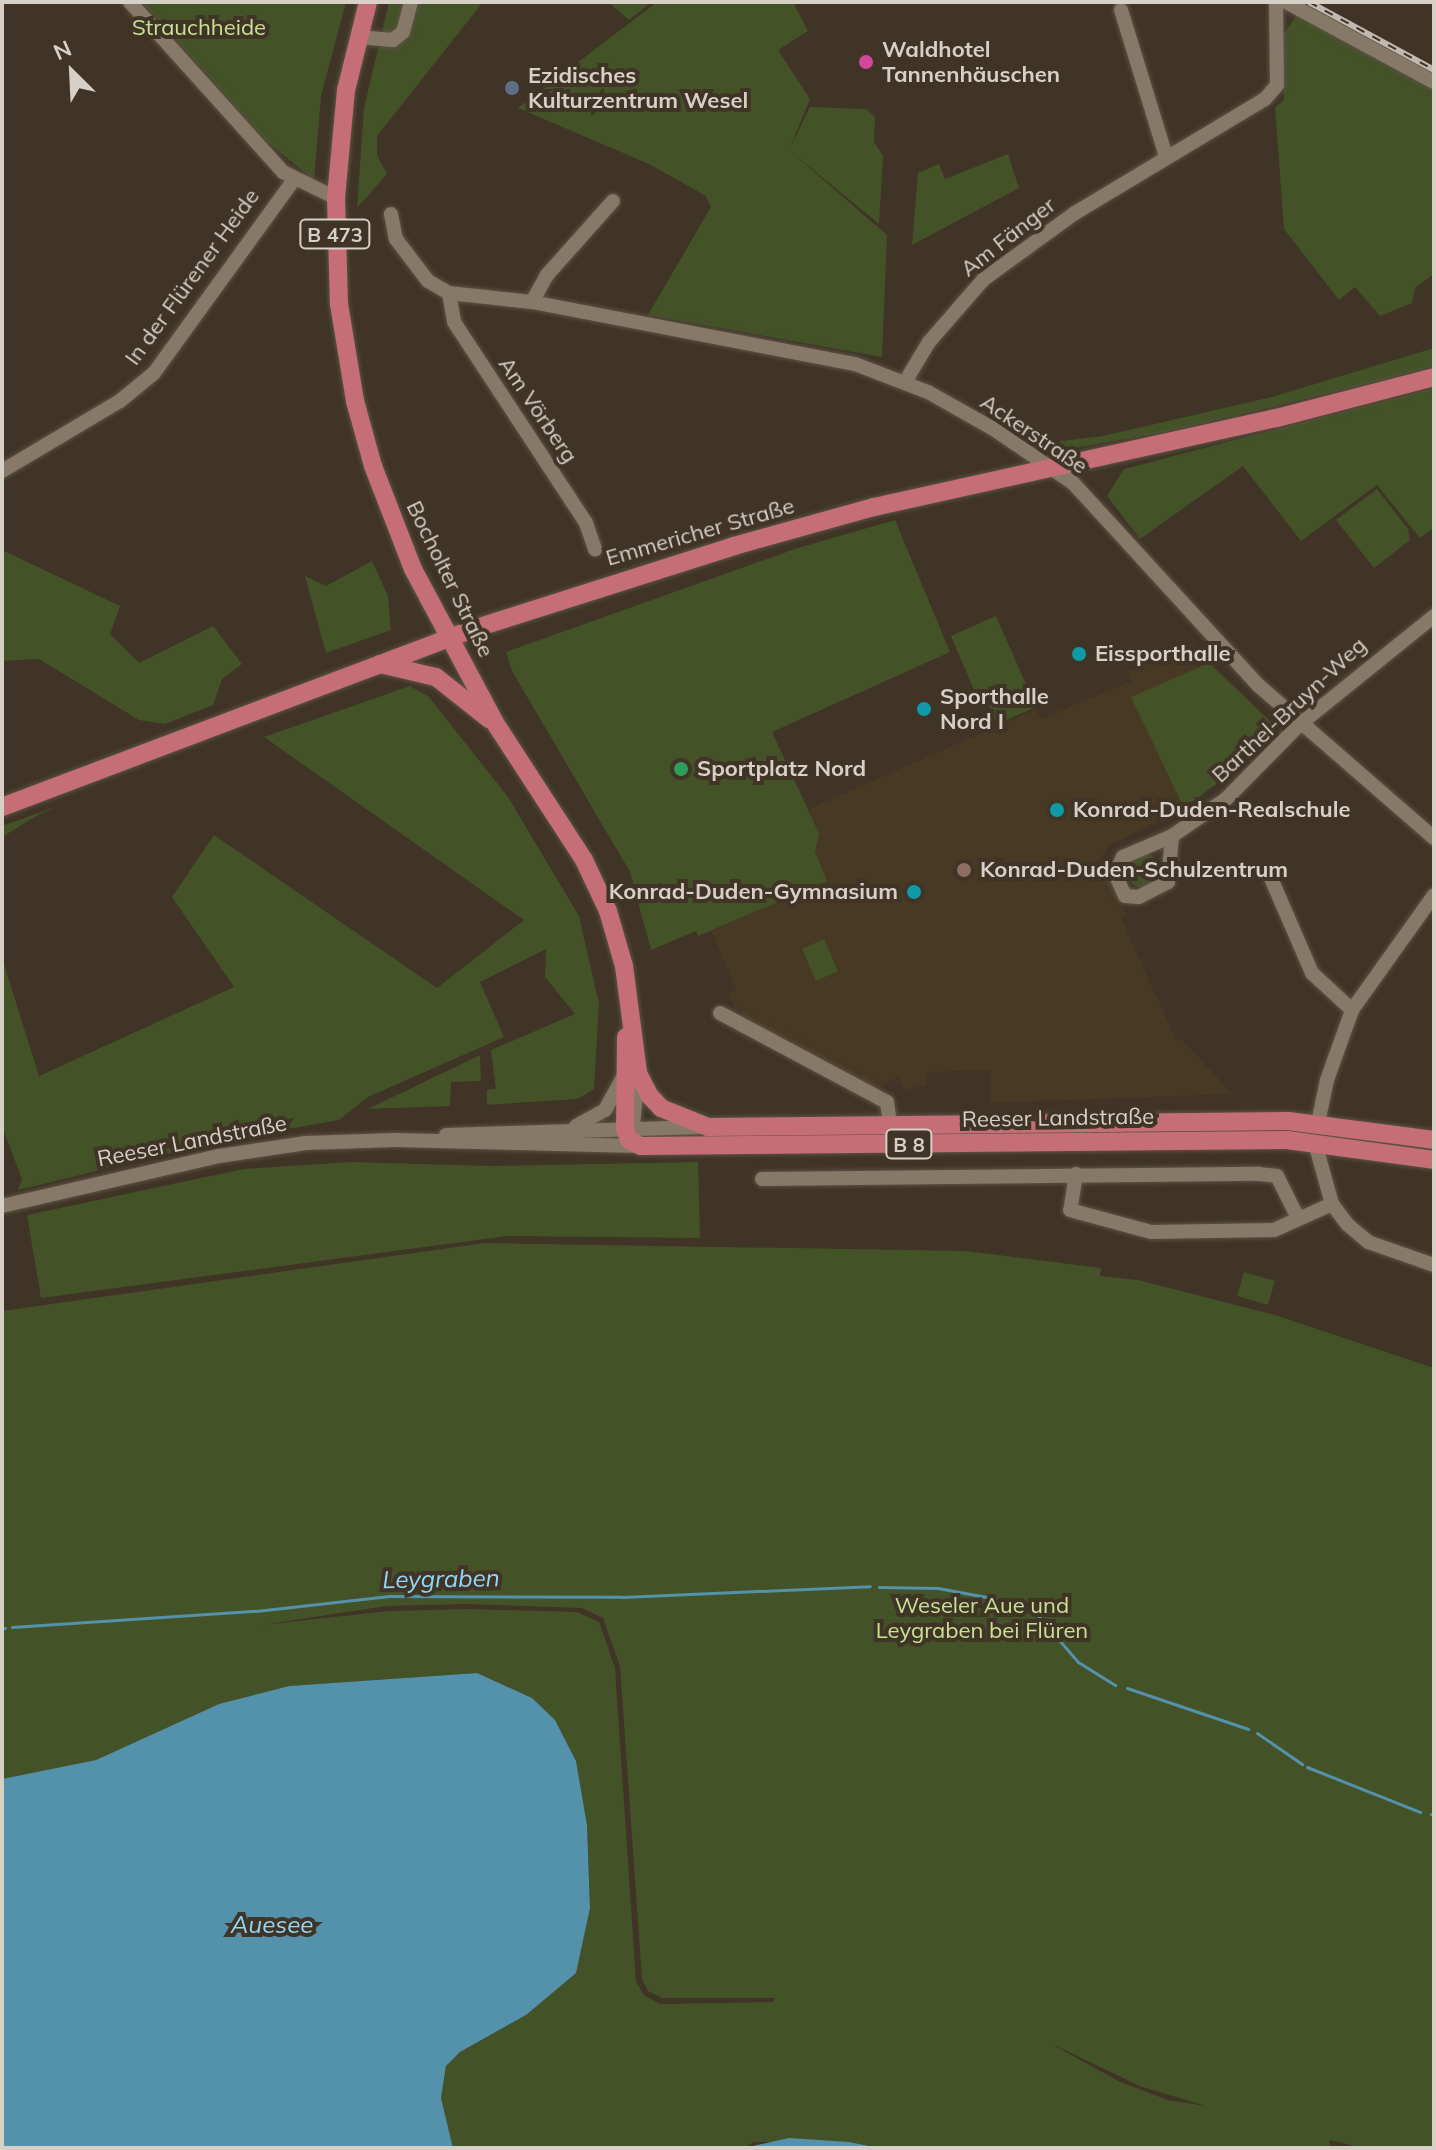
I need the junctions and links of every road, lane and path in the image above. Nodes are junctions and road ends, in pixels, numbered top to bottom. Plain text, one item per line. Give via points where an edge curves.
1 (130, 2) edge
2 (368, 2) edge
3 (411, 2) edge
4 (1276, 2) edge
5 (1286, 2) edge
6 (1121, 10) dead end
7 (358, 37) junction
8 (1434, 82) edge
9 (1166, 156) junction
10 (293, 181) junction
11 (336, 198) junction
12 (613, 201) dead end
13 (391, 214) dead end
14 (449, 293) junction
15 (532, 302) junction
16 (1434, 377) edge
17 (905, 382) junction
18 (1050, 469) junction
19 (2, 471) edge
20 (595, 549) dead end
21 (1434, 616) edge
22 (448, 638) junction
23 (380, 664) junction
24 (1299, 725) junction
25 (497, 726) junction
26 (2, 807) edge
27 (1172, 836) junction
28 (1434, 838) edge
29 (1270, 876) dead end
30 (1434, 895) edge
31 (1352, 1010) junction
32 (720, 1013) dead end
33 (630, 1075) junction
34 (1318, 1123) junction
35 (890, 1124) junction
36 (708, 1127) junction
37 (564, 1131) junction
38 (631, 1138) junction
39 (394, 1140) junction
40 (1434, 1140) edge
41 (1315, 1143) junction
42 (1434, 1160) edge
43 (1076, 1174) junction
44 (762, 1179) dead end
45 (1332, 1204) junction
46 (2, 1206) edge
47 (1298, 1218) junction
48 (1434, 1265) edge

1 - 10 street
2 - 7 main road, Bocholter Straße / B 473
3 - 7 street via 403,32 393,40
4 - 9 street, Am Fänger via 1277,85 1265,99
5 - 8 street
6 - 9 street
7 - 11 main road, Bocholter Straße / B 473 via 341,128
9 - 17 street, Am Fänger via 984,279 929,342
10 - 11 street
10 - 19 street, In der Flürener Heide via 154,373 120,401
11 - 22 main road, Bocholter Straße / B 473 via 339,304 355,401 395,528
12 - 15 street via 547,275
13 - 14 street via 396,239 428,281
14 - 15 street, Ackerstraße
14 - 20 street, Am Vörberg via 454,322 586,523
15 - 17 street, Ackerstraße via 855,364
16 - 18 main road, Emmericher Straße
17 - 18 street, Ackerstraße via 992,428
18 - 22 main road, Emmericher Straße via 846,515 609,584
18 - 24 street, Ackerstraße via 1073,483
21 - 24 street, Barthel-Bruyn-Weg
22 - 23 main road, Emmericher Straße
22 - 25 main road, Bocholter Straße / B 8
23 - 25 main road via 436,677
23 - 26 main road, Emmericher Straße
24 - 27 street, Barthel-Bruyn-Weg via 1226,799
24 - 28 street, Ackerstraße
25 - 33 main road, Bocholter Straße / B 8 via 584,860 608,911 624,966
27 - 27 street, Barthel-Bruyn-Weg via 1168,882 1139,897 1125,896 1115,874 1118,862
29 - 31 street via 1312,973
30 - 31 street
31 - 34 street
32 - 35 street via 887,1102
33 - 36 main road, B 8 via 661,1108
33 - 37 street via 605,1110
33 - 38 main road, Bocholter Straße / B 8
34 - 35 main road, Reeser Landstraße / B 8
34 - 40 main road, Reeser Landstraße / B 8
34 - 41 main road
35 - 36 main road, Reeser Landstraße / B 8
36 - 38 street, Reeser Landstraße / B 8
37 - 38 street, Reeser Landstraße
37 - 39 street, Reeser Landstraße via 479,1131
38 - 39 street, Reeser Landstraße
38 - 41 main road, Reeser Landstraße / B 8
39 - 46 street, Reeser Landstraße via 306,1143 219,1156
41 - 42 main road, Reeser Landstraße / B 8
41 - 45 street
43 - 44 street
43 - 47 street via 1277,1176
43 - 47 street via 1070,1210 1119,1227 1151,1232 1263,1231
45 - 47 street
45 - 48 street via 1368,1242

